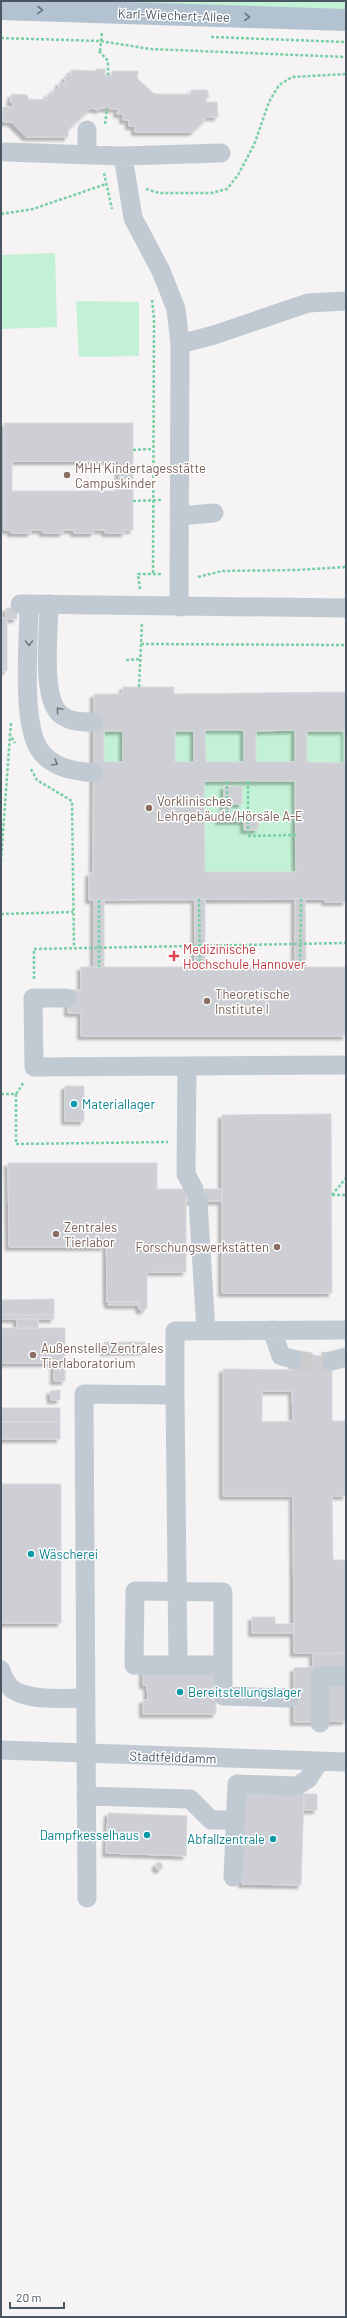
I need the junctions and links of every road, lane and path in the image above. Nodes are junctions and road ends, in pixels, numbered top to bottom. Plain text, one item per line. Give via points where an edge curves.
1 (1, 9) edge
2 (346, 20) edge
3 (1, 38) edge
4 (100, 40) junction
5 (346, 57) edge
6 (346, 74) edge
7 (108, 75) dead end
8 (107, 108) dead end
9 (87, 130) dead end
10 (6, 152) dead end
11 (221, 153) dead end
12 (95, 154) junction
13 (123, 156) junction
14 (105, 184) junction
15 (127, 188) junction
16 (113, 212) dead end
17 (1, 214) edge
18 (152, 298) dead end
19 (346, 301) edge
20 (180, 344) junction
21 (153, 449) junction
22 (133, 450) dead end
23 (153, 500) junction
24 (133, 501) dead end
25 (214, 513) dead end
26 (179, 516) junction
27 (346, 567) edge
28 (138, 574) dead end
29 (180, 579) junction
30 (49, 604) junction
31 (179, 607) junction
32 (346, 608) edge
33 (346, 644) edge
34 (126, 660) dead end
35 (141, 660) junction
36 (139, 687) dead end
37 (11, 719) dead end
38 (94, 722) dead end
39 (10, 734) junction
40 (18, 747) dead end
41 (29, 767) dead end
42 (94, 773) dead end
43 (227, 781) dead end
44 (248, 781) dead end
45 (248, 818) junction
46 (296, 835) dead end
47 (1, 861) edge
48 (199, 899) dead end
49 (300, 899) dead end
50 (99, 900) dead end
51 (73, 912) junction
52 (1, 914) edge
53 (346, 943) edge
54 (74, 948) junction
55 (99, 967) dead end
56 (200, 967) dead end
57 (300, 967) dead end
58 (34, 998) junction
59 (67, 998) dead end
60 (346, 1065) edge
61 (187, 1066) junction
62 (1, 1094) edge
63 (168, 1149) dead end
64 (346, 1178) edge
65 (346, 1195) edge
66 (272, 1330) junction
67 (346, 1330) edge
68 (206, 1331) junction
69 (293, 1359) tunnel mouth
70 (175, 1395) junction
71 (177, 1592) junction
72 (178, 1665) junction
73 (223, 1665) junction
74 (1, 1670) edge
75 (346, 1676) edge
76 (86, 1698) junction
77 (289, 1698) dead end
78 (320, 1722) dead end
79 (1, 1750) edge
80 (86, 1754) junction
81 (319, 1762) junction
82 (346, 1762) edge
83 (86, 1796) junction
84 (235, 1820) junction
85 (233, 1877) dead end
86 (87, 1898) dead end

1 -> 2 main road, Karl-Wiechert-Allee
3 - 4 path
4 - 5 path via 150,49
4 - 7 path via 100,51 108,61
6 - 15 path via 292,77 279,85 269,102 254,145 238,175 227,188 211,193 159,193 142,187
8 - 12 path via 103,137
9 - 12 street
10 - 12 street
11 - 13 street
12 - 13 street
12 - 14 path
13 - 15 street
14 - 15 path
14 - 16 path
14 - 17 path via 33,209
15 - 20 street via 133,218 161,271 176,309
18 - 21 path
19 - 20 street via 308,303
20 - 26 street
21 - 22 path
21 - 23 path
23 - 24 path
23 - 28 path via 153,574
25 - 26 street
26 - 29 street
27 - 29 path via 222,571
29 - 31 street
30 - 31 street
38 -> 30 street via 68,719 58,712 51,701
30 -> 42 street via 24,604 31,733 39,750 52,762 64,768
31 - 32 street
33 - 35 path via 141,644
34 - 35 path
35 - 36 path
37 - 39 path
39 - 40 path
39 - 47 path
41 - 51 path via 37,780 72,801
43 - 45 path via 227,818
44 - 45 path
45 - 46 path via 248,836
48 - 56 path
49 - 57 path
50 - 55 path
51 - 52 path
51 - 54 path
53 - 54 path
54 - 58 path via 34,949
58 - 59 street
58 - 61 street via 34,1066
60 - 61 street
61 - 68 street via 186,1174 196,1195
62 - 63 path via 16,1094 16,1144 168,1142
64 - 65 path via 332,1195
66 - 67 street
66 - 68 street
66 - 69 street via 281,1356
68 - 70 street via 175,1331
70 - 71 street
70 - 76 street via 84,1394
71 - 72 street
71 - 72 street via 136,1591 134,1665
71 - 73 street via 223,1592
72 - 73 street
73 - 77 street via 223,1696
74 - 76 street via 4,1679 16,1692 39,1697
75 - 78 street via 320,1676
76 - 80 street
79 - 80 street, Stadtfelddamm
80 - 81 street, Stadtfelddamm
80 - 83 street
81 - 82 street, Stadtfelddamm
81 - 84 street via 308,1779 297,1786 237,1784
83 - 84 street via 190,1799 211,1820
83 - 86 street
84 - 85 street

